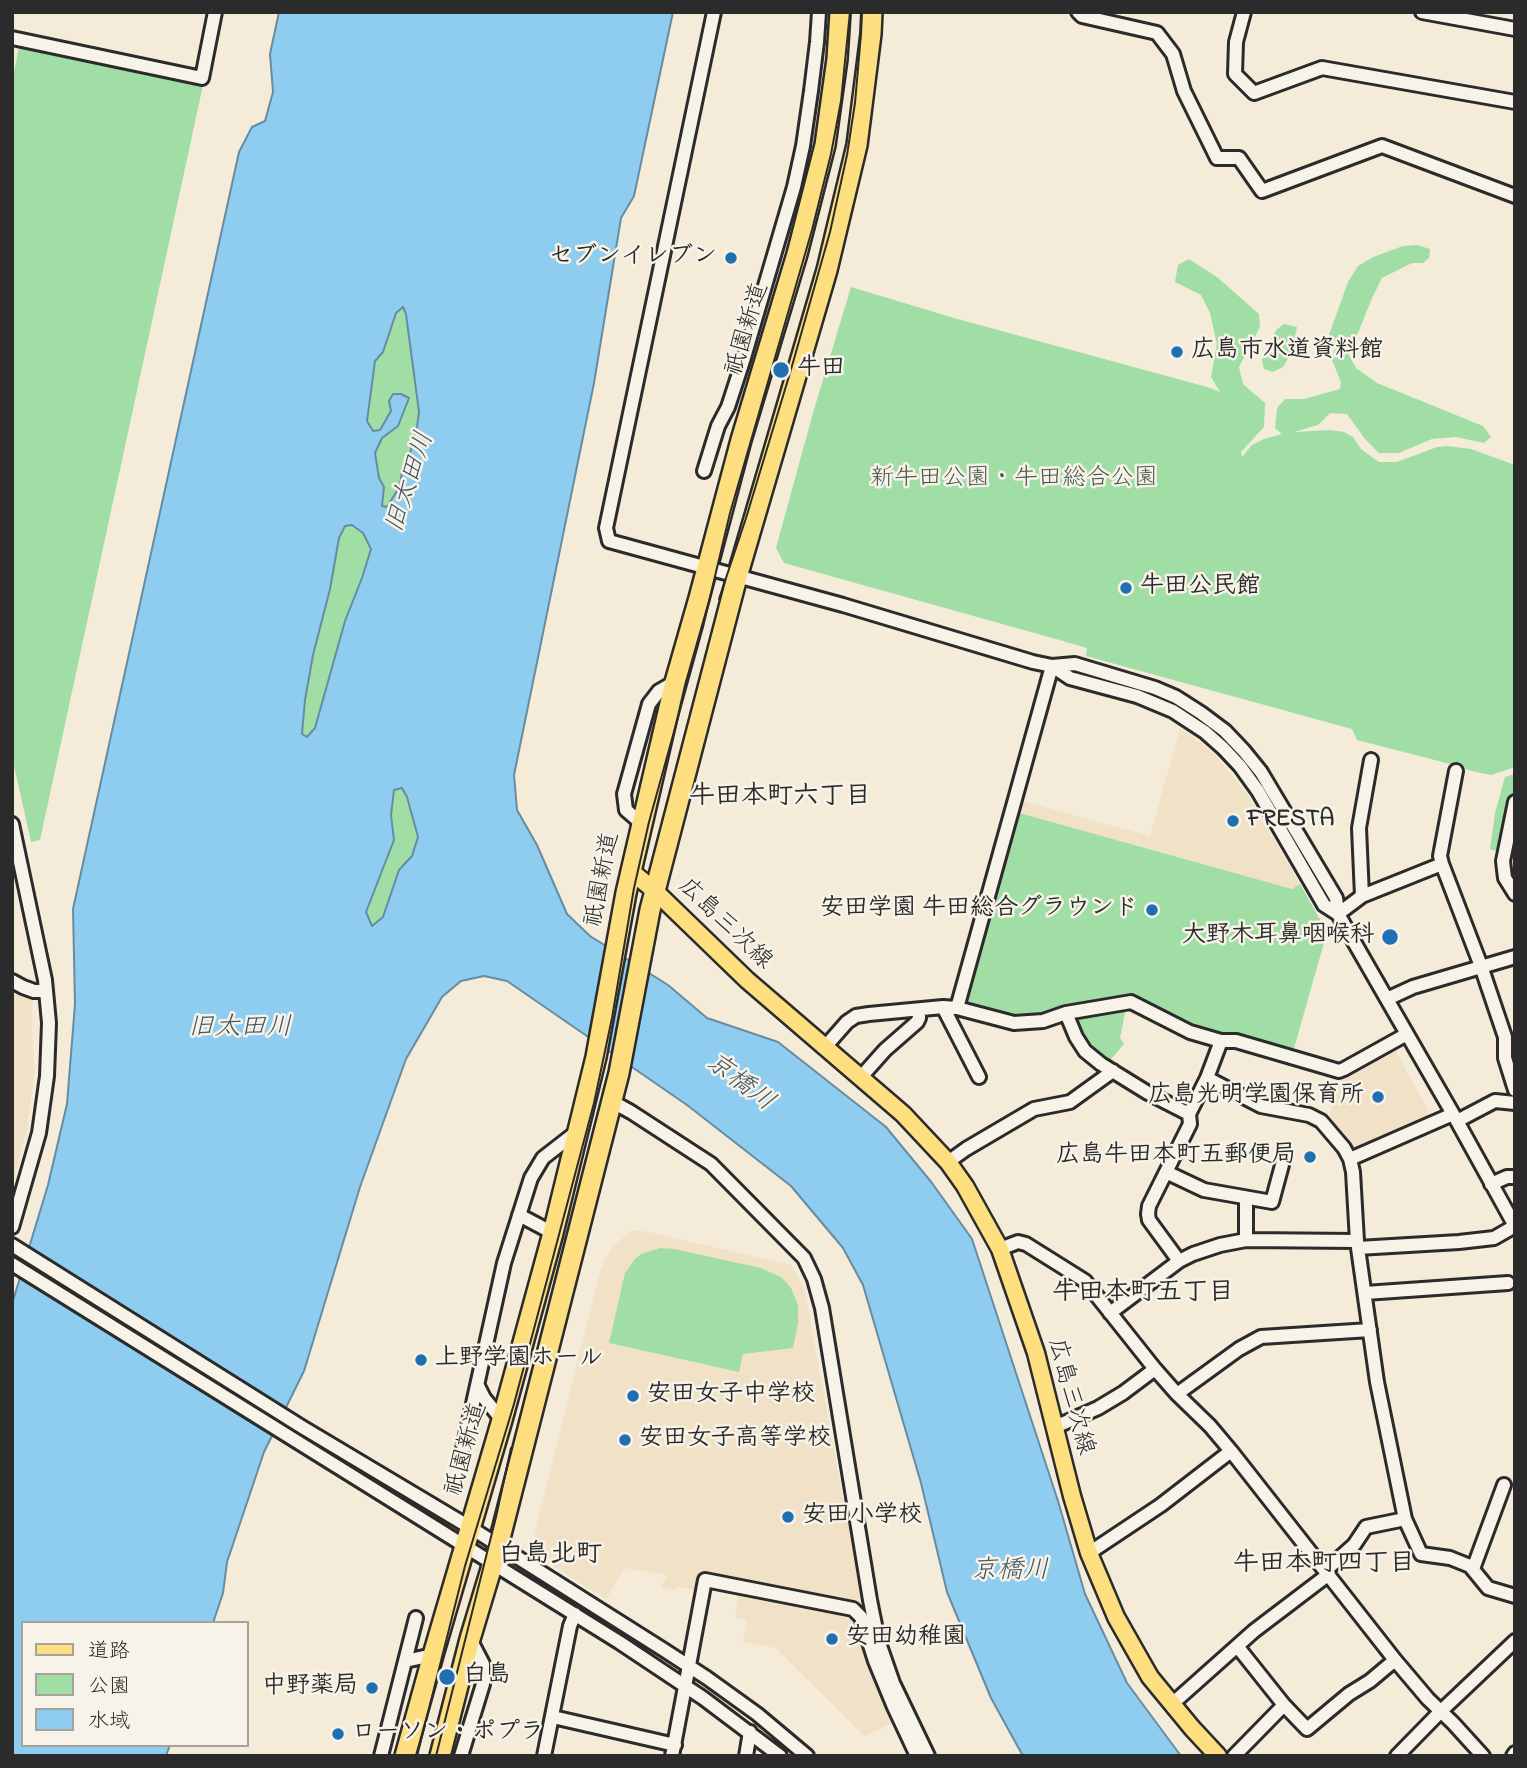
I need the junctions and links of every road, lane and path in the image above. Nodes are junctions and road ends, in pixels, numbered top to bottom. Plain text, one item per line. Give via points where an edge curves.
1 (215, 12) edge
2 (714, 12) edge
3 (819, 12) edge
4 (839, 12) edge
5 (872, 12) edge
6 (1078, 12) edge
7 (1244, 12) edge
8 (1422, 12) edge
9 (1515, 29) edge
10 (12, 38) edge
11 (817, 42) junction
12 (837, 59) junction
13 (1515, 102) edge
14 (1515, 196) edge
15 (780, 234) junction
16 (797, 254) junction
17 (728, 407) junction
18 (741, 440) junction
19 (704, 471) dead end
20 (707, 568) junction
21 (737, 577) junction
22 (1052, 666) junction
23 (1371, 760) dead end
24 (1456, 771) dead end
25 (1515, 802) edge
26 (12, 824) edge
27 (1511, 838) edge
28 (15, 851) edge
29 (1442, 864) junction
30 (632, 872) junction
31 (655, 891) junction
32 (1515, 894) edge
33 (1362, 896) junction
34 (1338, 914) junction
35 (1515, 957) edge
36 (1481, 966) junction
37 (12, 981) edge
38 (46, 991) junction
39 (1387, 999) junction
40 (943, 1007) junction
41 (957, 1008) junction
42 (919, 1010) junction
43 (1066, 1013) junction
44 (1406, 1034) junction
45 (1221, 1041) junction
46 (825, 1047) junction
47 (1113, 1071) junction
48 (862, 1077) junction
49 (979, 1077) dead end
50 (1207, 1078) junction
51 (1515, 1090) edge
52 (611, 1101) junction
53 (1515, 1103) edge
54 (1189, 1114) junction
55 (1455, 1117) junction
56 (579, 1129) junction
57 (1350, 1160) junction
58 (948, 1163) junction
59 (1282, 1165) dead end
60 (1166, 1172) junction
61 (1515, 1177) edge
62 (1491, 1184) junction
63 (1246, 1198) junction
64 (519, 1215) junction
65 (1515, 1226) edge
66 (12, 1227) edge
67 (553, 1233) junction
68 (1246, 1240) junction
69 (1358, 1245) junction
70 (17, 1248) edge
71 (1000, 1249) junction
72 (1179, 1261) junction
73 (14, 1265) edge
74 (1508, 1283) dead end
75 (1364, 1293) junction
76 (1110, 1312) junction
77 (1370, 1330) junction
78 (1155, 1369) junction
79 (478, 1385) junction
80 (1177, 1394) junction
81 (502, 1420) junction
82 (1055, 1427) junction
83 (464, 1449) dead end
84 (1231, 1451) junction
85 (1504, 1485) dead end
86 (1405, 1519) junction
87 (468, 1537) junction
88 (1089, 1553) junction
89 (495, 1554) junction
90 (1473, 1569) junction
91 (1328, 1572) junction
92 (1515, 1596) edge
93 (575, 1614) junction
94 (416, 1618) dead end
95 (470, 1639) junction
96 (1515, 1641) edge
97 (1237, 1646) junction
98 (433, 1655) junction
99 (1395, 1660) junction
100 (405, 1661) junction
101 (688, 1666) junction
102 (685, 1686) junction
103 (1172, 1704) junction
104 (1284, 1705) junction
105 (1441, 1711) junction
106 (553, 1717) junction
107 (750, 1732) junction
108 (673, 1750) edge
109 (920, 1754) edge
110 (381, 1756) edge
111 (405, 1756) edge
112 (440, 1756) edge
113 (461, 1756) edge
114 (544, 1756) edge
115 (746, 1756) edge
116 (780, 1756) edge
117 (807, 1756) edge
118 (1218, 1756) edge
119 (1234, 1756) edge
120 (1397, 1756) edge
121 (1483, 1756) edge

1 - 10 street via 202,78
2 - 20 street via 606,528 609,541
3 - 11 street
4 - 12 highway, 祇園新道
5 - 21 highway, 祇園新道 via 854,158 827,270
6 - 14 street via 1157,33 1173,54 1184,91 1217,158 1239,158 1262,191 1382,146
7 - 13 street via 1236,42 1235,74 1254,93 1321,68
8 - 9 street
11 - 12 street
11 - 15 street via 803,146
12 - 16 highway, 祇園新道 via 825,145
15 - 16 street
15 - 17 street
16 - 18 highway, 祇園新道
17 - 18 street
17 - 19 street
18 - 20 highway, 祇園新道
20 - 21 street
20 - 30 highway, 祇園新道 via 675,682
21 - 22 street
21 - 31 highway, 祇園新道
22 - 34 street via 1070,678 1162,706 1214,740 1248,777 1324,905
22 - 41 street
23 - 33 street via 1359,828
24 - 29 street
25 - 27 street
26 - 28 street
27 - 32 street via 1503,862 1505,878
28 - 38 street
29 - 33 street
29 - 36 street
30 - 31 main road, 広島三次線
30 - 56 highway, 祇園新道
31 - 46 main road, 広島三次線
31 - 52 highway, 祇園新道
33 - 34 street
34 - 39 street
35 - 36 street
36 - 39 street
36 - 51 street via 1505,1037 1505,1058
37 - 38 street
38 - 66 street via 47,1076 41,1121
39 - 44 street
40 - 41 street
40 - 42 street
40 - 49 street
41 - 43 street via 1014,1023
42 - 46 street via 856,1016
42 - 48 street via 918,1022
43 - 45 street via 1131,1002 1190,1032
43 - 47 street via 1085,1051
44 - 45 street via 1339,1071 1236,1041
44 - 55 street
45 - 50 street
46 - 48 main road, 広島三次線
47 - 54 street
47 - 58 street via 1070,1102 1034,1109
48 - 58 main road, 広島三次線
50 - 54 street
50 - 57 street via 1261,1106 1321,1121
52 - 89 highway, 祇園新道
52 - 109 street via 711,1164 804,1258 814,1279 878,1640
53 - 55 street via 1495,1101
54 - 60 street via 1189,1124
55 - 57 street
55 - 62 street
56 - 64 street via 543,1158
56 - 67 highway, 祇園新道
57 - 69 street
58 - 71 main road, 広島三次線
59 - 63 street via 1272,1202
60 - 63 street via 1205,1190
60 - 72 street via 1148,1214
61 - 62 street
62 - 65 street
63 - 68 street
64 - 67 street
64 - 79 street
65 - 69 street via 1494,1237 1471,1241
67 - 81 highway, 祇園新道
68 - 69 street
68 - 72 street
69 - 75 street
70 - 87 street
71 - 76 street via 1026,1244 1085,1281
71 - 82 main road, 広島三次線 via 1036,1353
72 - 76 street
73 - 87 street via 297,1441
74 - 75 street
75 - 77 street
76 - 78 street
77 - 80 street via 1261,1337
77 - 86 street
78 - 80 street
78 - 82 street via 1098,1408
79 - 81 street
79 - 83 street
80 - 84 street
81 - 87 highway, 祇園新道
82 - 88 main road, 広島三次線
84 - 88 street
84 - 91 street
85 - 90 street
86 - 90 street via 1421,1554 1450,1558
86 - 91 street via 1366,1527
87 - 89 street
87 - 89 street
87 - 98 highway, 祇園新道
88 - 103 main road, 広島三次線 via 1116,1617
89 - 93 street
89 - 95 highway, 祇園新道
89 - 101 street
90 - 92 street via 1488,1588
91 - 97 street
91 - 99 street
93 - 102 street
93 - 106 street
94 - 100 street
95 - 112 highway, 祇園新道
95 - 113 street via 483,1664 483,1684
96 - 105 street
97 - 103 street
97 - 104 street
98 - 100 street
98 - 111 highway, 祇園新道
99 - 104 street via 1307,1729
99 - 105 street
100 - 110 street
101 - 102 street
101 - 109 street via 705,1580 853,1609 861,1617 894,1707
101 - 117 street
102 - 107 street
102 - 108 street
103 - 118 main road, 広島三次線
104 - 119 street
105 - 120 street
105 - 121 street
106 - 108 street
106 - 114 street
107 - 115 street
107 - 116 street

